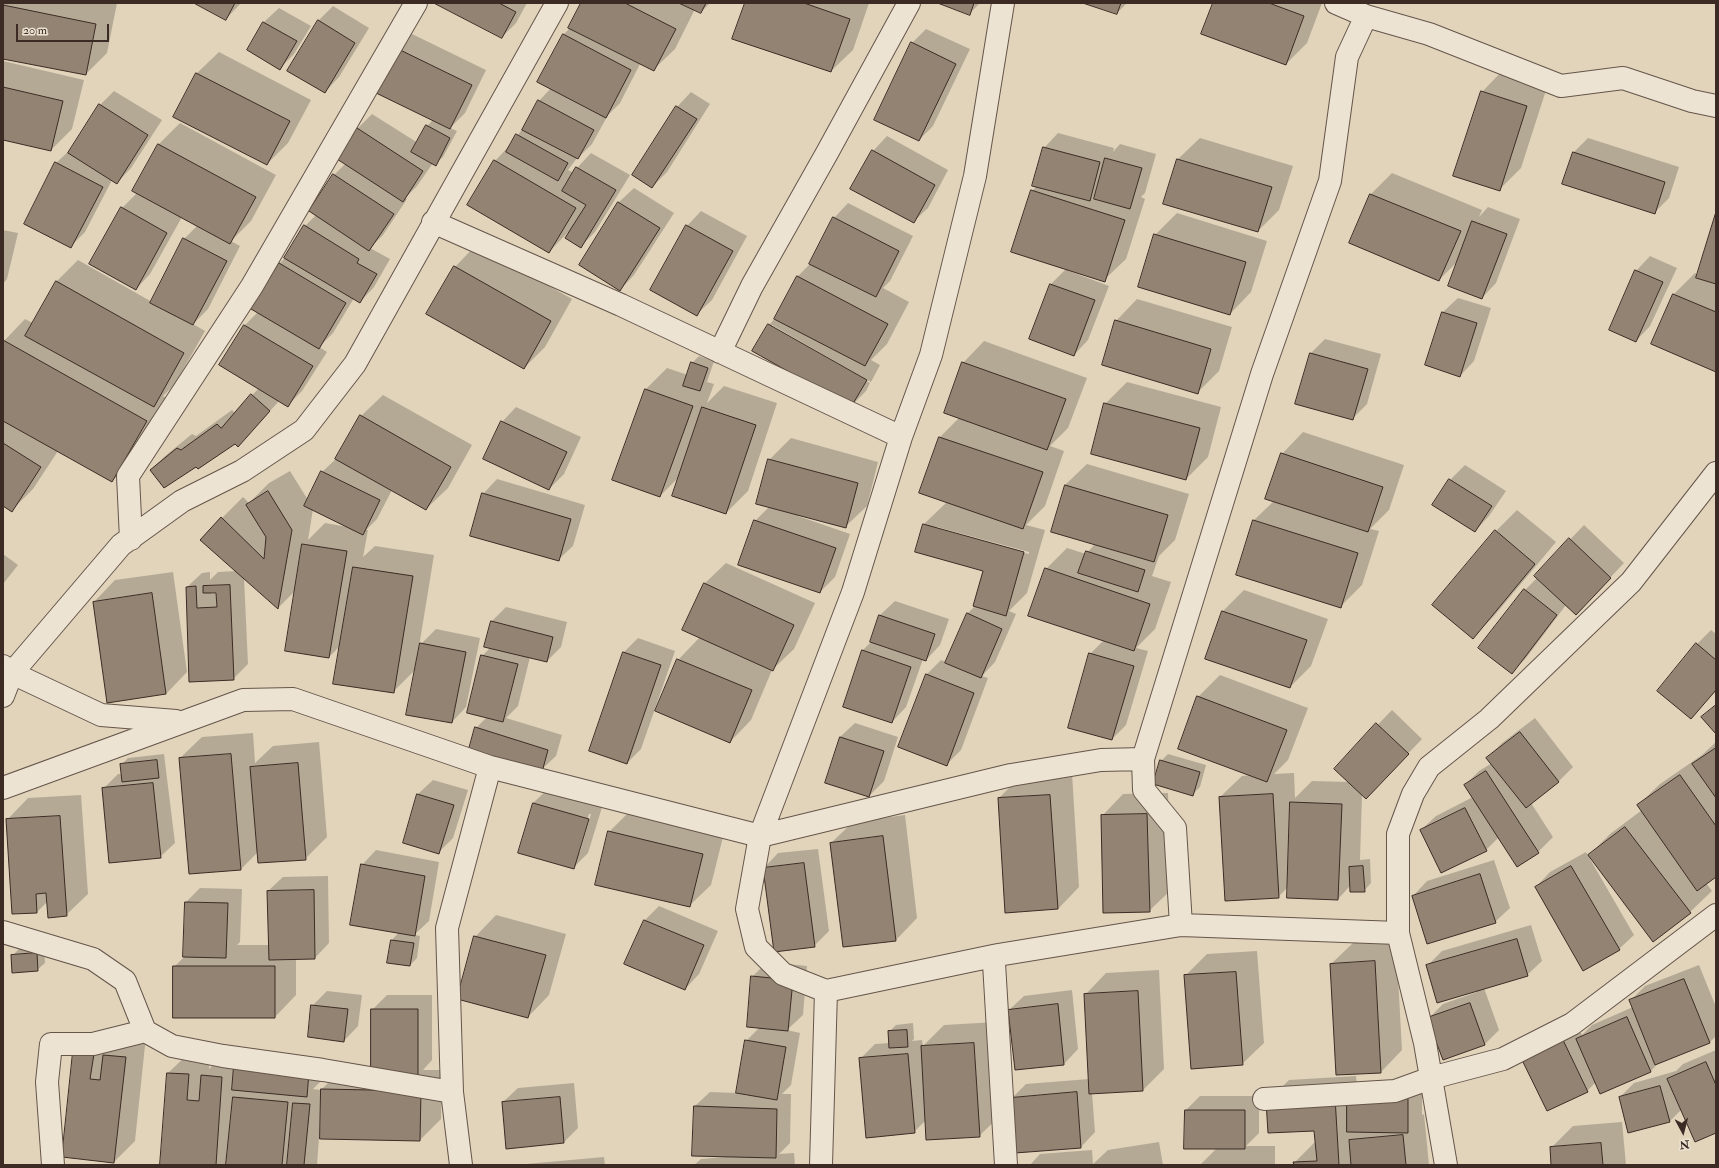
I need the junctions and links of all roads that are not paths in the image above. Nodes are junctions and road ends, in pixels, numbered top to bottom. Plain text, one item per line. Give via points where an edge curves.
1 (416, 3) edge
2 (557, 3) edge
3 (909, 3) edge
4 (1002, 3) edge
5 (1336, 3) edge
6 (1366, 16) junction
7 (1716, 106) edge
8 (433, 222) junction
9 (720, 352) junction
10 (901, 437) junction
11 (1716, 473) edge
12 (131, 539) junction
13 (8, 670) edge
14 (3, 696) edge
15 (184, 722) junction
16 (1143, 759) junction
17 (490, 768) junction
18 (3, 788) edge
19 (760, 836) junction
20 (1716, 914) edge
21 (1181, 925) junction
22 (3, 932) edge
23 (1398, 932) junction
24 (998, 955) junction
25 (826, 991) junction
26 (144, 1031) junction
27 (1431, 1078) junction
28 (452, 1092) junction
29 (1264, 1099) dead end
30 (53, 1165) edge
31 (461, 1165) edge
32 (821, 1165) edge
33 (1006, 1165) edge
34 (1446, 1165) edge

1 - 12 street via 252,286 128,476
2 - 8 street
3 - 9 street via 752,286
4 - 10 street via 975,176 931,355
5 - 6 street
6 - 7 street via 1429,34 1561,86 1623,78 1692,101
6 - 16 street via 1347,57 1330,181 1262,374
8 - 9 street
8 - 12 street via 355,364 304,430 242,471 182,502
9 - 10 street
10 - 19 street via 854,592
11 - 23 street via 1632,582 1489,719 1429,767 1413,794 1398,834
12 - 13 street via 121,545
13 - 14 street
13 - 15 street via 101,716
15 - 17 street via 243,700 293,699
15 - 18 street
16 - 19 street via 1101,760 1011,774
16 - 21 street via 1144,790 1175,828
17 - 19 street
17 - 28 street via 447,928
19 - 25 street via 747,909 756,947 784,974
20 - 27 street via 1572,1024 1502,1059
21 - 23 street
21 - 24 street
22 - 26 street via 93,959 125,981
23 - 27 street
24 - 25 street
24 - 33 street via 994,963
25 - 32 street
26 - 28 street via 172,1046
26 - 30 street via 93,1044 50,1044 47,1082
27 - 29 street via 1395,1091
27 - 34 street
28 - 31 street

